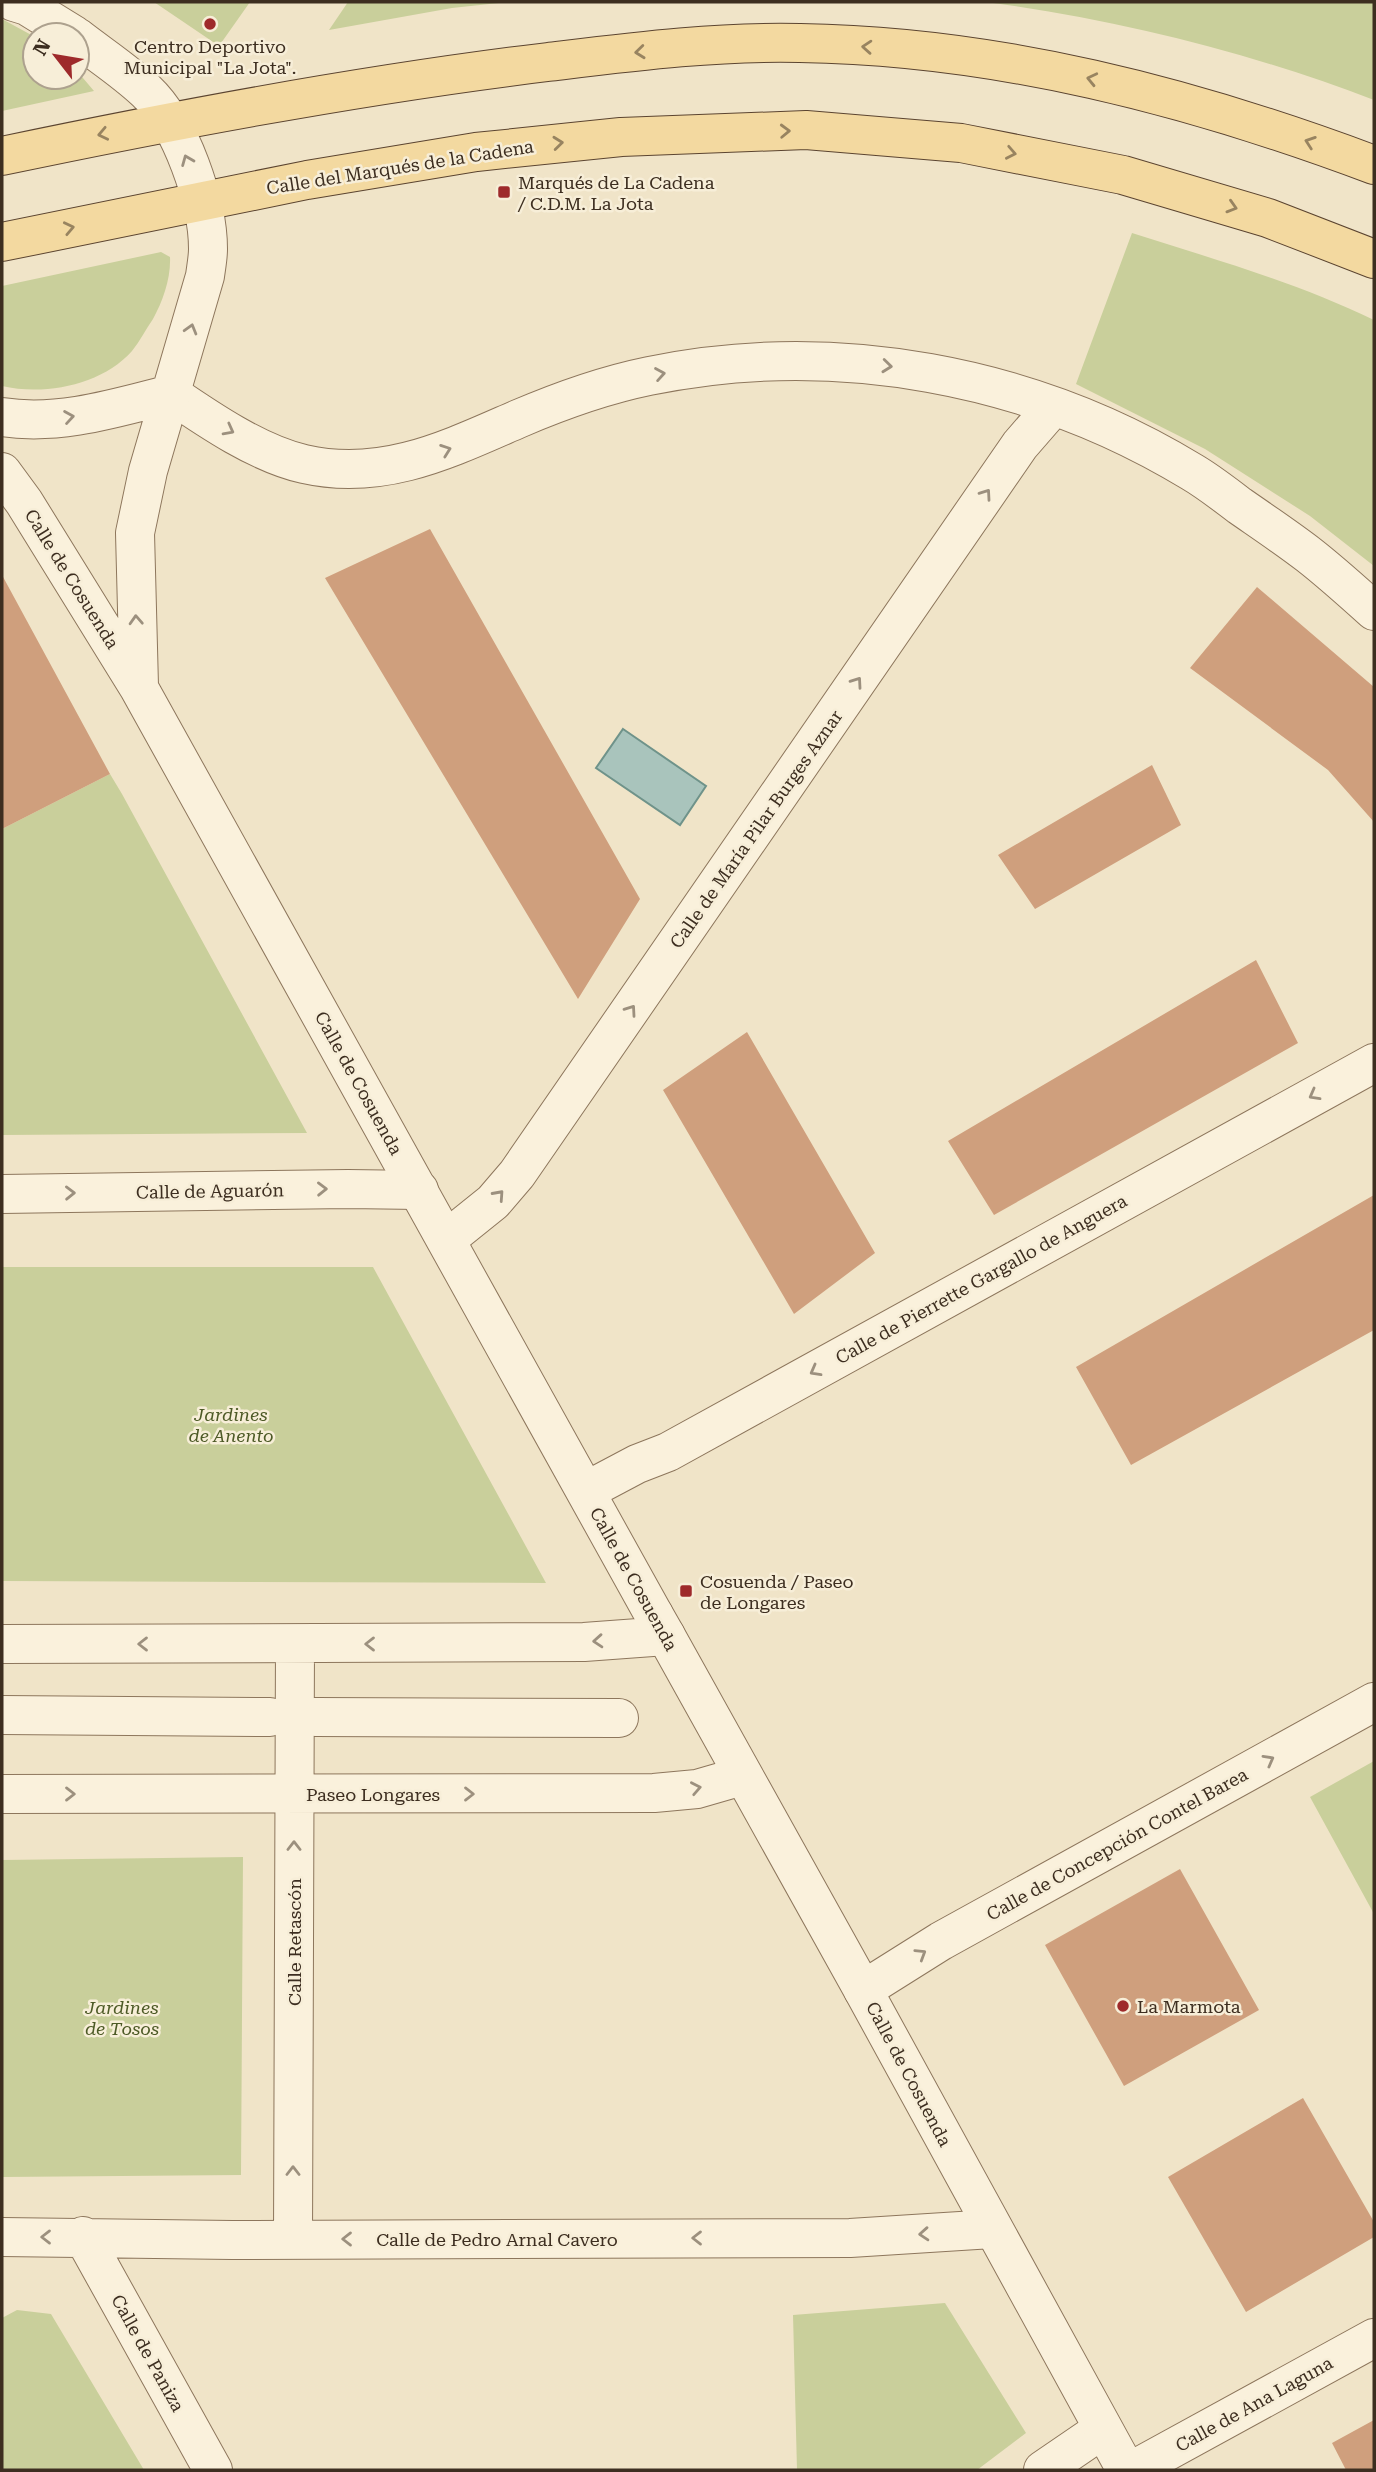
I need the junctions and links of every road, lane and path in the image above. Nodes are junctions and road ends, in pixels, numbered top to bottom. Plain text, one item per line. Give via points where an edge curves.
1 (21, 3) edge
2 (50, 21) edge
3 (91, 48) edge
4 (170, 120) junction
5 (2, 156) edge
6 (1374, 165) edge
7 (201, 201) junction
8 (2, 242) edge
9 (1374, 259) edge
10 (171, 394) junction
11 (1053, 407) junction
12 (2, 417) edge
13 (2, 472) edge
14 (1374, 611) edge
15 (139, 688) junction
16 (1374, 1062) edge
17 (419, 1190) junction
18 (2, 1194) edge
19 (447, 1239) junction
20 (586, 1491) junction
21 (660, 1626) junction
22 (2, 1644) edge
23 (295, 1644) junction
24 (1374, 1702) edge
25 (2, 1716) edge
26 (270, 1717) dead end
27 (315, 1717) dead end
28 (619, 1718) dead end
29 (743, 1776) junction
30 (2, 1794) edge
31 (294, 1794) junction
32 (863, 1990) junction
33 (992, 2229) junction
34 (83, 2236) junction
35 (2, 2237) edge
36 (293, 2239) junction
37 (1374, 2337) edge
38 (1103, 2429) junction
39 (213, 2470) edge
40 (1043, 2470) edge
41 (1126, 2470) edge
42 (1133, 2470) edge

1 - 2 street, Calle de Cosuenda
3 - 4 street, Calle de Cosuenda via 147,92
4 -> 5 main road
6 -> 4 main road via 1158,94 1038,66 920,50 800,43 699,47 495,68
7 -> 4 street, Calle de Cosuenda
8 -> 7 main road, Calle del Marqués de la Cadena
7 -> 9 main road, Calle del Marqués de la Cadena via 476,152 621,137 806,130 961,143 1123,175 1268,218
10 -> 7 street, Calle de Cosuenda via 205,276 208,250
10 -> 11 street via 226,430 290,460 347,468 417,460 562,402 647,376 749,362 828,360 914,369 995,387
12 -> 10 street via 59,419
15 -> 10 street, Calle de Cosuenda via 135,533
11 - 14 street via 1110,427 1193,472 1309,555
19 -> 11 street, Calle de María Pilar Burges Aznar via 493,1202 517,1174 1020,445
13 - 15 street, Calle de Cosuenda
15 - 17 street, Calle de Cosuenda
16 -> 20 street, Calle de Pierrette Gargallo de Anguera via 668,1452
18 -> 17 street, Calle de Aguarón
17 - 19 street, Calle de Cosuenda
19 - 20 street, Calle de Cosuenda
20 - 21 street, Calle de Cosuenda
21 -> 23 street via 584,1643
21 - 29 street, Calle de Cosuenda
23 -> 22 street
23 - 31 street, Calle Retascón
32 -> 24 street, Calle de Concepción Contel Barea via 941,1941
25 - 26 street
27 - 28 street
31 -> 29 street, Paseo Longares via 654,1793 696,1789
29 - 32 street, Calle de Cosuenda
30 -> 31 street, Paseo Longares
36 -> 31 street, Calle Retascón
32 - 33 street, Calle de Cosuenda
33 -> 36 street, Calle de Pedro Arnal Cavero via 850,2238
33 - 38 street, Calle de Cosuenda
34 -> 35 street, Calle de Pedro Arnal Cavero
34 - 36 street, Calle de Pedro Arnal Cavero
34 - 39 street, Calle de Paniza
37 - 42 street, Calle de Ana Laguna
38 - 40 street
38 - 41 street, Calle de Cosuenda

